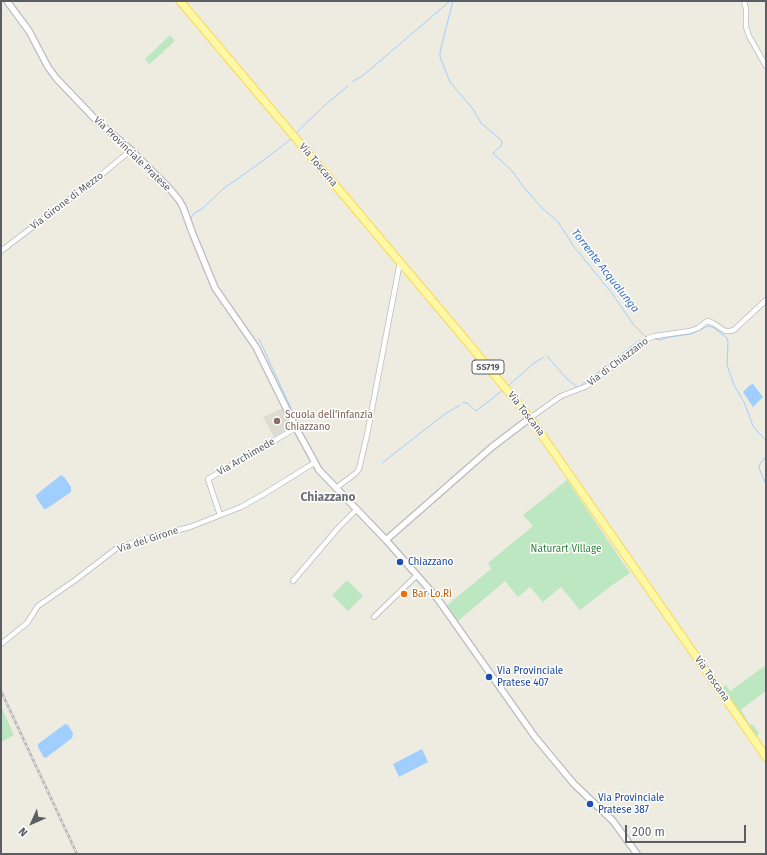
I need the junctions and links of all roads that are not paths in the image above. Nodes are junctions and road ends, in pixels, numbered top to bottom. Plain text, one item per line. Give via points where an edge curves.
1 (7, 1) edge
2 (180, 1) edge
3 (744, 1) edge
4 (766, 66) edge
5 (131, 150) junction
6 (1, 251) edge
7 (400, 262) junction
8 (766, 300) edge
9 (530, 418) junction
10 (296, 428) junction
11 (314, 463) junction
12 (336, 488) junction
13 (356, 510) junction
14 (220, 515) junction
15 (386, 540) junction
16 (418, 575) junction
17 (293, 581) dead end
18 (374, 617) dead end
19 (1, 644) edge
20 (766, 757) edge
21 (635, 853) edge

1 - 5 street, Via Provinciale Pratese via 29,31 56,78
2 - 7 main road, Via Toscana / SS719
3 - 4 street via 749,36
5 - 6 street, Via Girone di Mezzo
5 - 10 street, Via Provinciale Pratese via 183,207 216,288 256,347
7 - 9 main road, Via Toscana / SS719
7 - 12 street via 358,470
8 - 9 street, Via di Chiazzano via 730,332 708,322 690,331 649,338 587,386 561,396
9 - 15 street, Via di Chiazzano via 492,447
9 - 20 main road, Via Toscana / SS719
10 - 11 street, Via Provinciale Pratese
10 - 14 street, Via Archimede via 208,479
11 - 12 street, Via Provinciale Pratese
11 - 14 street, Via del Girone via 254,500
12 - 13 street, Via Provinciale Pratese
13 - 15 street, Via Provinciale Pratese
13 - 17 street via 338,527
14 - 19 street, Via del Girone via 190,527 117,548 38,606 27,623
15 - 16 street, Via Provinciale Pratese
16 - 18 street
16 - 21 street, Via Provinciale Pratese via 455,621 535,737 574,784 613,821

